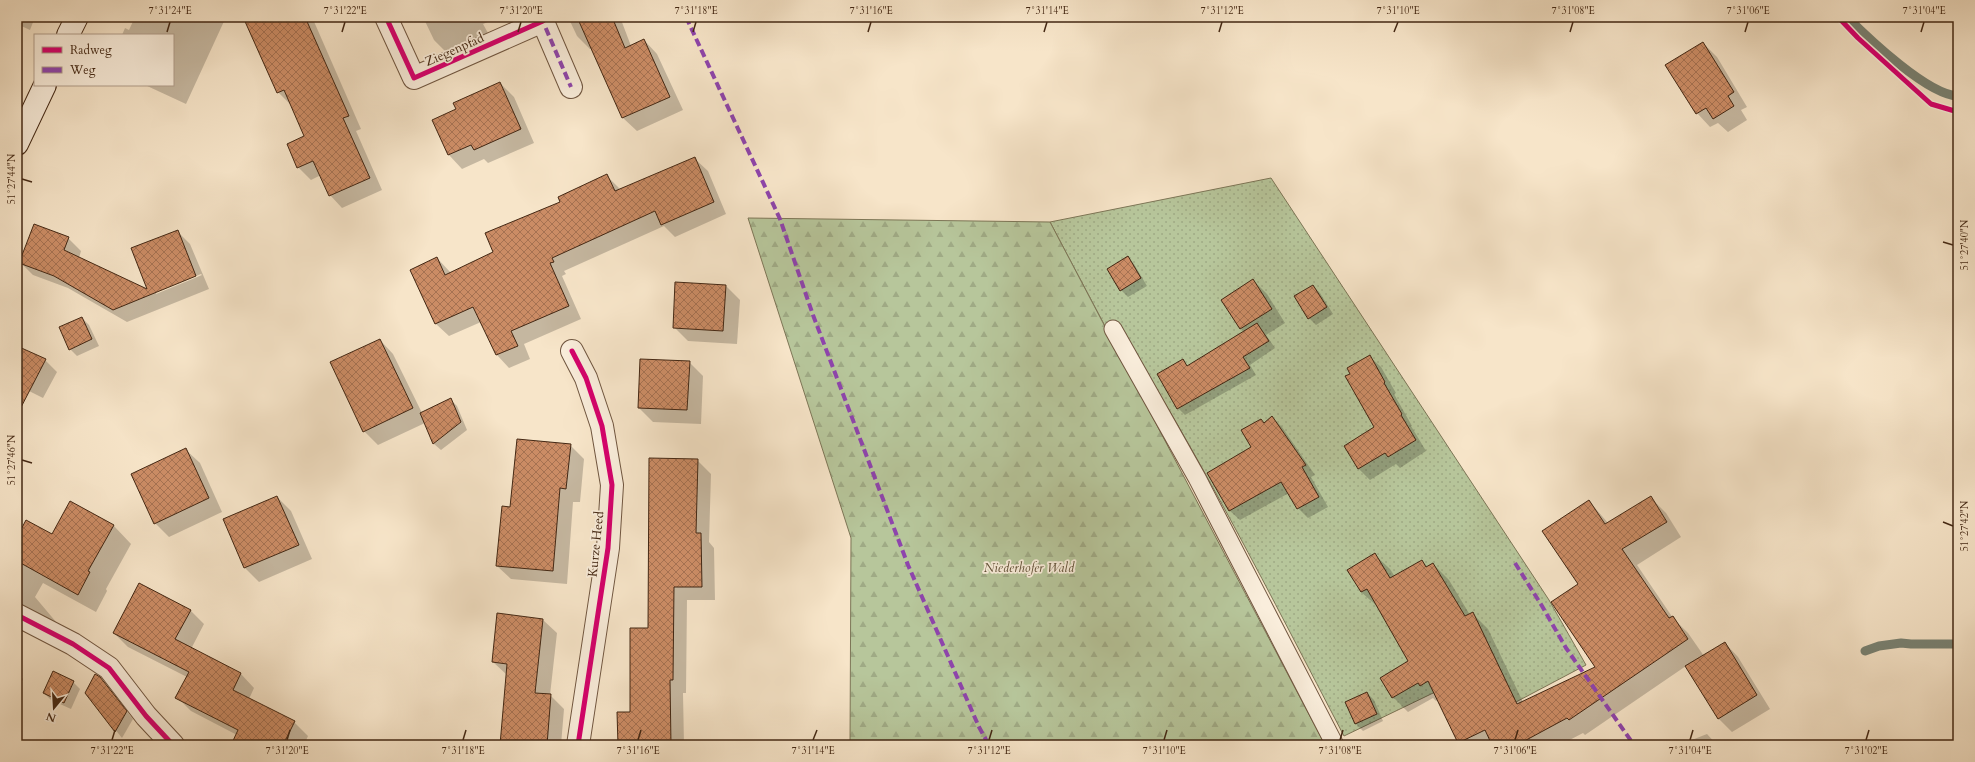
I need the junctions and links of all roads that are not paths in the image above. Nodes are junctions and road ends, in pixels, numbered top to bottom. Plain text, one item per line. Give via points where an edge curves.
1 (77, 17) edge
2 (386, 17) edge
3 (542, 19) edge
4 (68, 34) edge
5 (45, 86) edge
6 (571, 87) dead end
7 (17, 144) edge
8 (1114, 329) dead end
9 (572, 351) dead end
10 (17, 615) edge
11 (173, 745) edge
12 (578, 745) edge
13 (1335, 745) edge

1 - 4 street
2 - 3 street, Ziegenpfad via 414,78
3 - 6 street, Ziegenpfad
5 - 7 street
8 - 13 lane via 1197,478
9 - 12 street, Kurze Heed via 586,378 602,426 612,484 608,548
10 - 11 street via 73,644 109,668 146,716

